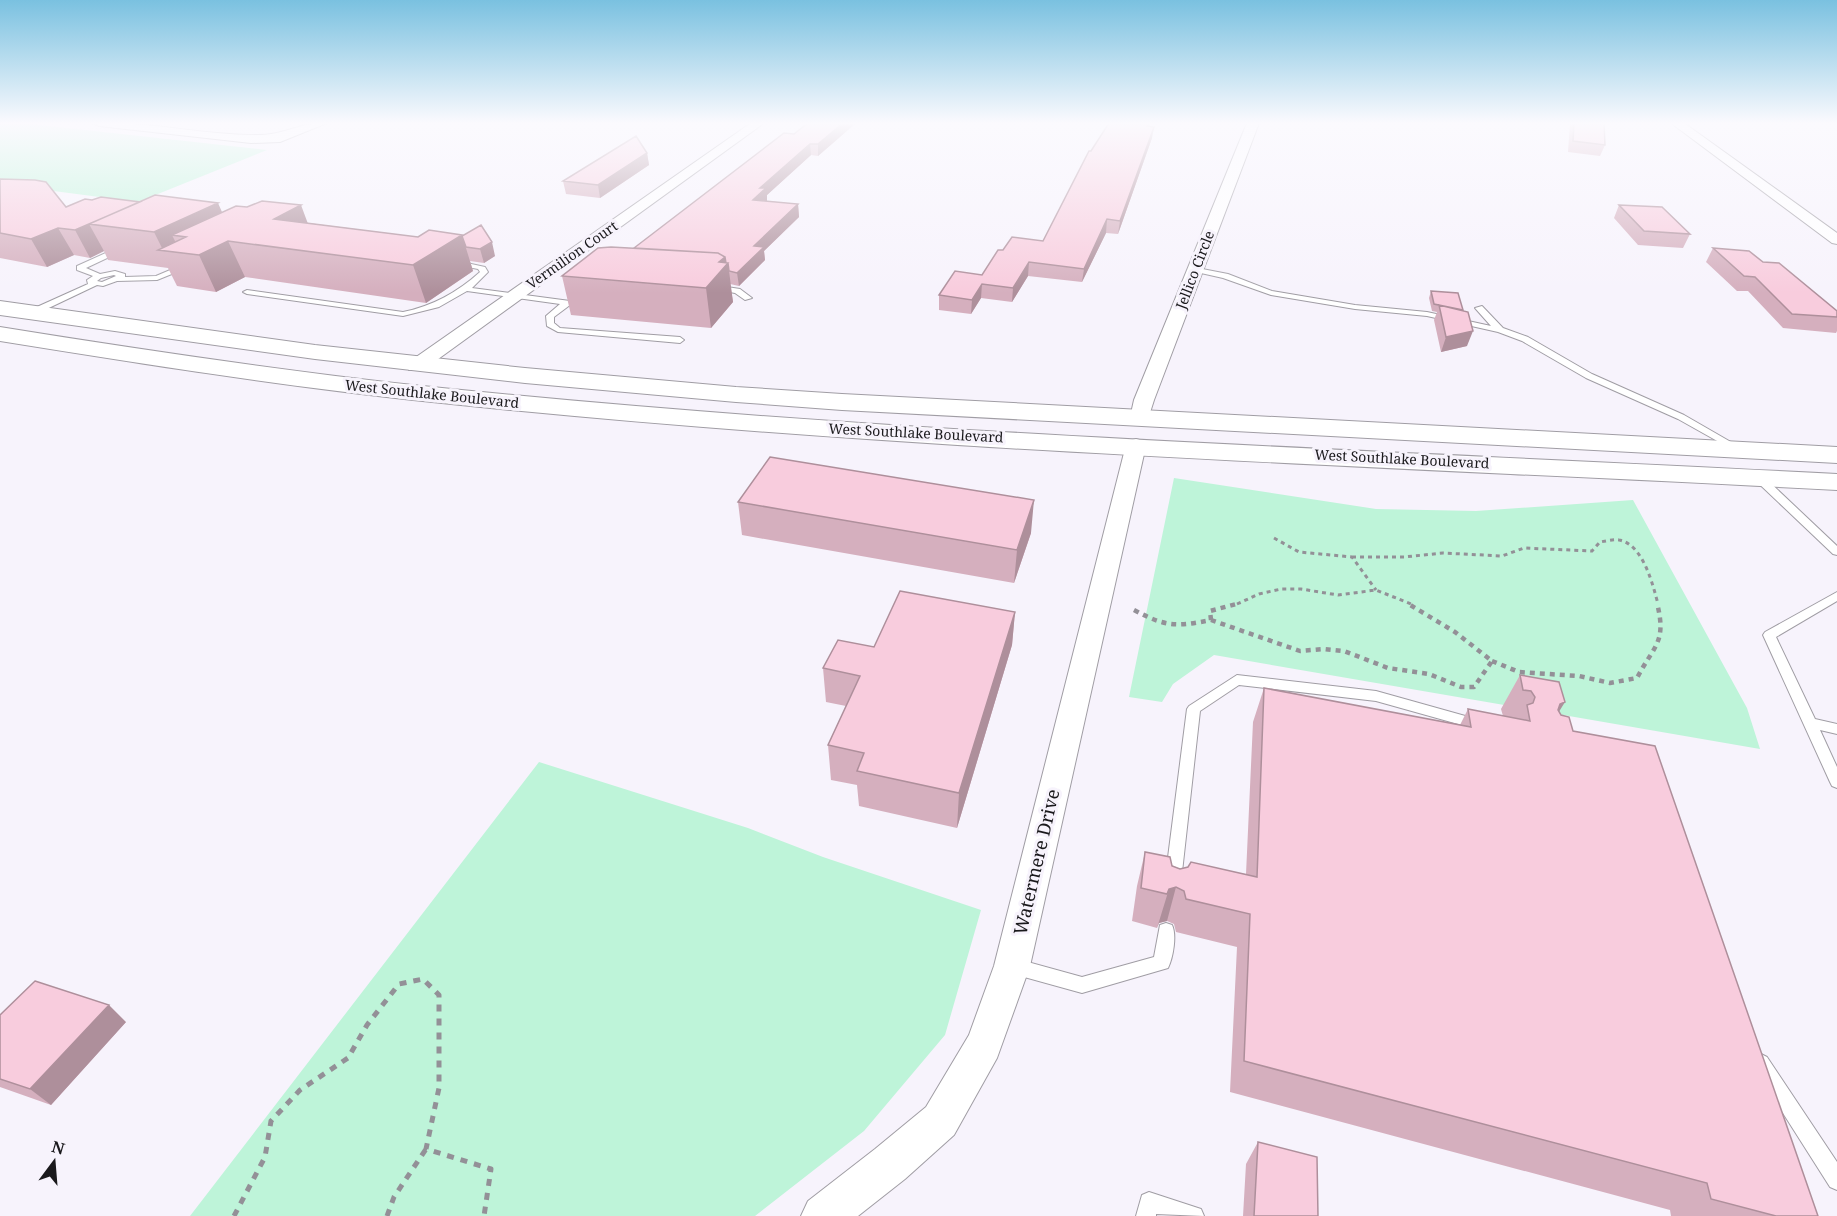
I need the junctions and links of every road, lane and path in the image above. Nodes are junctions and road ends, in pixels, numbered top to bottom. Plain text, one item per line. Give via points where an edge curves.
1 (678, 180) edge
2 (1230, 180) edge
3 (1755, 180) edge
4 (1837, 240) edge
5 (124, 247) edge
6 (449, 261) edge
7 (197, 262) edge
8 (1195, 269) junction
9 (97, 280) junction
10 (713, 286) edge
11 (465, 289) junction
12 (247, 292) dead end
13 (515, 296) junction
14 (575, 297) edge
15 (748, 298) dead end
16 (567, 303) junction
17 (0, 308) edge
18 (1479, 308) dead end
19 (31, 313) junction
20 (0, 322) edge
21 (1500, 330) junction
22 (0, 334) edge
23 (680, 340) dead end
24 (416, 366) junction
25 (1138, 431) junction
26 (1738, 450) junction
27 (1837, 455) edge
28 (1758, 477) junction
29 (1837, 482) edge
30 (1274, 538) dead end
31 (1837, 552) edge
32 (1352, 557) junction
33 (1376, 590) junction
34 (1837, 596) edge
35 (1134, 610) dead end
36 (1211, 620) junction
37 (1492, 661) junction
38 (1810, 723) junction
39 (1495, 729) edge
40 (1837, 729) edge
41 (1837, 782) edge
42 (1171, 894) edge
43 (1166, 930) dead end
44 (1012, 966) junction
45 (1750, 1045) edge
46 (426, 1149) junction
47 (1837, 1180) edge
48 (234, 1216) edge
49 (387, 1216) edge
50 (484, 1216) edge
51 (823, 1216) edge
52 (1146, 1216) edge
53 (1194, 1216) edge

1 - 13 street, Vermilion Court
2 - 8 street, Jellico Circle
3 - 4 street
5 - 9 lane via 80,268
6 - 11 lane via 481,267 484,272
7 - 9 lane via 168,276
8 - 21 lane via 1280,295 1465,320
8 - 25 street, Jellico Circle via 1144,400
9 - 19 lane
10 - 15 lane via 737,291
11 - 12 lane via 440,303 404,314
11 - 13 lane
13 - 16 lane
13 - 24 street, Vermilion Court
14 - 16 lane
16 - 23 lane via 550,316 550,324 558,330
17 - 19 main road, West Southlake Boulevard
18 - 21 lane
19 - 20 main road
19 - 24 main road, West Southlake Boulevard
21 - 26 lane via 1681,417
22 - 25 main road, West Southlake Boulevard via 258,373 467,398 895,432
24 - 25 main road, West Southlake Boulevard
25 - 26 main road, West Southlake Boulevard
25 - 28 main road, West Southlake Boulevard
25 - 44 street, Watermere Drive
26 - 27 main road, West Southlake Boulevard
28 - 29 main road, West Southlake Boulevard
28 - 31 lane
30 - 32 path via 1299,552
32 - 33 path
32 - 37 path via 1443,553 1502,556 1524,548 1592,551 1600,542 1619,540 1631,545 1648,570 1661,618 1661,639 1637,678 1610,683 1579,676 1519,672
33 - 36 path via 1338,595 1301,588 1281,589 1210,611
33 - 37 path via 1410,604
34 - 38 lane via 1769,635
35 - 36 path via 1156,622 1181,626
36 - 37 path via 1300,651 1344,651 1373,664 1429,674 1461,687 1474,687
38 - 40 lane
38 - 41 lane
39 - 42 lane via 1376,696 1237,680 1194,709
43 - 44 lane via 1162,963 1082,985
44 - 51 street, Watermere Drive via 984,1045 940,1121
45 - 47 lane
46 - 48 path via 440,1088 439,995 423,979 399,984 367,1025 348,1058 300,1090 271,1121 264,1157
46 - 49 path via 394,1197
46 - 50 path via 491,1169
52 - 53 lane via 1149,1203

